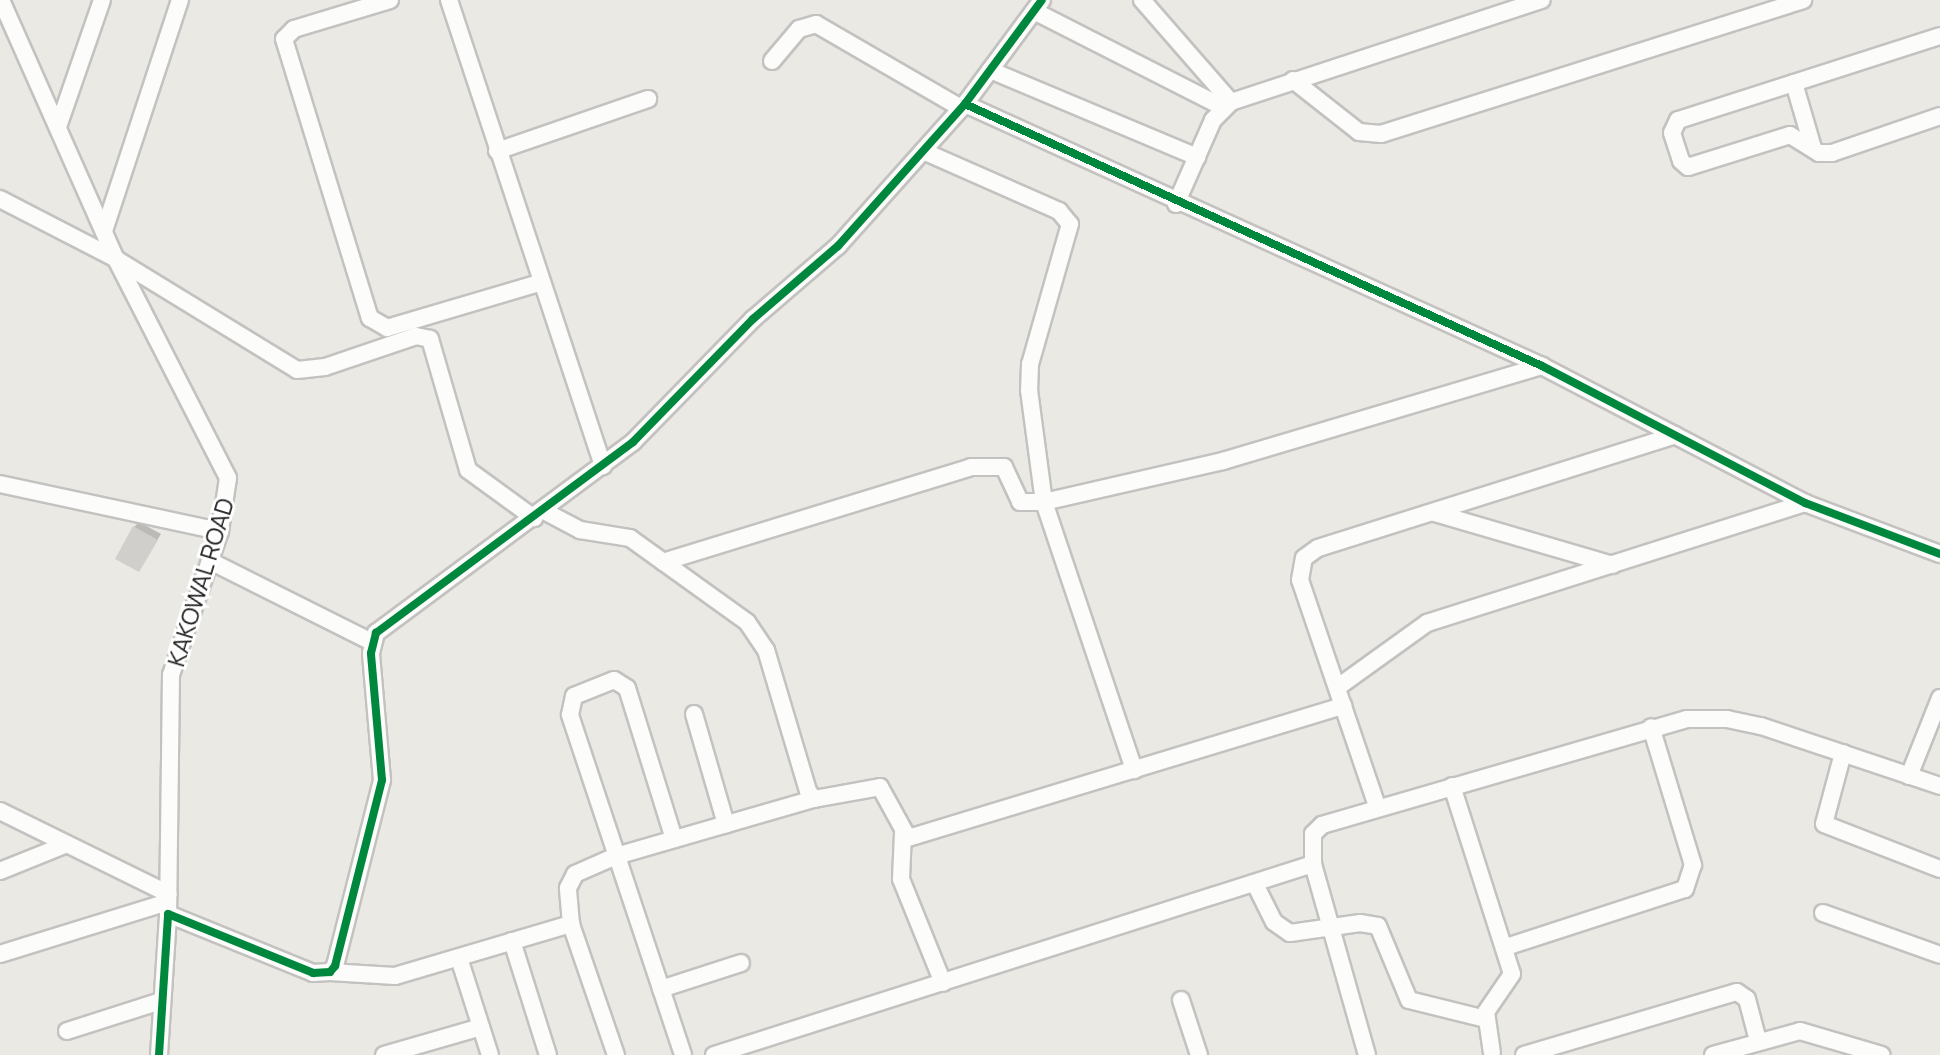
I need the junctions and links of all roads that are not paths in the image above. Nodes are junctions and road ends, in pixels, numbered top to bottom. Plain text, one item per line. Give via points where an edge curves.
1 (1, 0) edge
2 (102, 0) edge
3 (180, 0) edge
4 (390, 0) edge
5 (449, 0) edge
6 (1142, 0) edge
7 (1542, 0) edge
8 (1803, 0) edge
9 (1038, 5) edge
10 (1940, 36) edge
11 (772, 61) dead end
12 (990, 70) junction
13 (1293, 80) junction
14 (1794, 83) junction
15 (648, 99) dead end
16 (1228, 105) junction
17 (963, 106) junction
18 (1940, 116) edge
19 (58, 127) junction
20 (1813, 148) junction
21 (497, 151) junction
22 (923, 151) junction
23 (1197, 157) junction
24 (0, 199) edge
25 (1176, 204) junction
26 (104, 231) junction
27 (116, 259) junction
28 (539, 283) junction
29 (1542, 366) junction
30 (1676, 435) junction
31 (603, 466) junction
32 (0, 484) edge
33 (1044, 502) junction
34 (1805, 503) junction
35 (1434, 513) junction
36 (539, 515) junction
37 (220, 531) junction
38 (1940, 554) edge
39 (210, 561) junction
40 (663, 562) junction
41 (1614, 565) junction
42 (372, 642) junction
43 (1338, 687) junction
44 (1940, 698) edge
45 (1343, 706) junction
46 (694, 714) dead end
47 (1651, 727) junction
48 (1843, 753) junction
49 (1134, 770) junction
50 (1909, 776) junction
51 (1452, 786) junction
52 (1940, 786) edge
53 (814, 799) junction
54 (1377, 806) junction
55 (0, 811) edge
56 (726, 824) junction
57 (903, 833) junction
58 (674, 839) junction
59 (67, 844) junction
60 (616, 856) junction
61 (1313, 864) junction
62 (1940, 869) edge
63 (0, 871) edge
64 (1255, 884) junction
65 (168, 904) junction
66 (1823, 913) dead end
67 (571, 924) junction
68 (1330, 930) junction
69 (512, 941) junction
70 (1506, 947) junction
71 (0, 954) edge
72 (1940, 955) edge
73 (459, 958) junction
74 (741, 963) dead end
75 (330, 972) junction
76 (943, 983) junction
77 (661, 989) junction
78 (1181, 1000) dead end
79 (161, 1001) junction
80 (1486, 1019) junction
81 (481, 1027) junction
82 (67, 1031) dead end
83 (1758, 1041) junction
84 (1489, 1054) edge
85 (1878, 1054) edge
86 (159, 1055) edge
87 (384, 1055) edge
88 (490, 1055) edge
89 (548, 1055) edge
90 (616, 1055) edge
91 (683, 1055) edge
92 (714, 1055) edge
93 (1199, 1055) edge
94 (1367, 1055) edge
95 (1517, 1055) edge
96 (1524, 1055) edge
97 (1713, 1055) edge

1 - 19 street, KAKOWAL ROAD
2 - 19 street
3 - 26 street
4 - 28 street via 294,29 284,39 370,318 387,328
5 - 21 street
6 - 16 street
7 - 13 street
8 - 13 street via 1381,134 1359,132
9 - 12 street
9 - 16 street
10 - 14 street
11 - 17 street via 799,29 816,24
12 - 17 street
12 - 23 street
13 - 16 street
14 - 20 street
14 - 20 street via 1678,120 1672,133 1688,167 1790,135
15 - 21 street
16 - 23 street
17 - 22 street
17 - 25 street
18 - 20 street via 1832,153
19 - 26 street, KAKOWAL ROAD
21 - 28 street
22 - 31 street via 838,246 753,319
22 - 33 street via 1059,211 1070,224 1030,364
23 - 25 street
24 - 27 street
25 - 29 street
26 - 27 street, KAKOWAL ROAD
27 - 36 street via 297,370 325,367 416,336 430,339 468,470
27 - 37 street, KAKOWAL ROAD via 222,459 228,492
28 - 31 street
29 - 30 street
29 - 33 street via 1223,461
30 - 34 street
30 - 35 street
31 - 36 street
32 - 37 street
33 - 40 street via 1020,502 1009,472 988,464 828,508
33 - 49 street
34 - 38 street
34 - 41 street
35 - 41 street
35 - 43 street via 1318,548 1304,558 1300,580
36 - 40 street via 580,530 630,538
36 - 42 street via 382,627
37 - 39 street, KAKOWAL ROAD
39 - 42 street
39 - 65 street, KAKOWAL ROAD via 171,675
40 - 53 street via 747,622 760,639
41 - 43 street via 1427,623
42 - 75 street via 382,780 340,955
43 - 45 street
44 - 50 street
45 - 49 street
45 - 54 street
46 - 56 street
47 - 48 street via 1687,719 1727,719
47 - 51 street
47 - 70 street via 1693,865 1685,889
48 - 50 street
48 - 62 street via 1824,824
49 - 57 street via 918,837
50 - 52 street
51 - 54 street
51 - 70 street
53 - 56 street
53 - 57 street via 880,787 887,791
54 - 61 street via 1322,825 1313,834
55 - 59 street
56 - 58 street
57 - 76 street via 901,879
58 - 60 street
58 - 60 street via 627,688 621,681 603,682 574,696 569,705
59 - 63 street
59 - 65 street
60 - 67 street via 575,874 568,888
60 - 77 street
61 - 64 street
61 - 68 street
64 - 68 street via 1282,929 1301,936
64 - 76 street
65 - 71 street
65 - 75 street via 313,973
65 - 79 street, KAKOWAL ROAD
66 - 72 street
67 - 69 street
67 - 90 street
68 - 80 street via 1360,923 1378,926 1409,1000
68 - 94 street
69 - 73 street
69 - 89 street
70 - 80 street via 1510,982 1490,1004
73 - 75 street via 382,978
73 - 81 street
74 - 77 street
76 - 92 street
77 - 91 street
78 - 93 street
79 - 82 street
79 - 86 street
80 - 84 street
81 - 87 street
81 - 88 street
83 - 85 street via 1800,1031
83 - 96 street via 1747,999 1737,992
83 - 97 street
84 - 95 street

